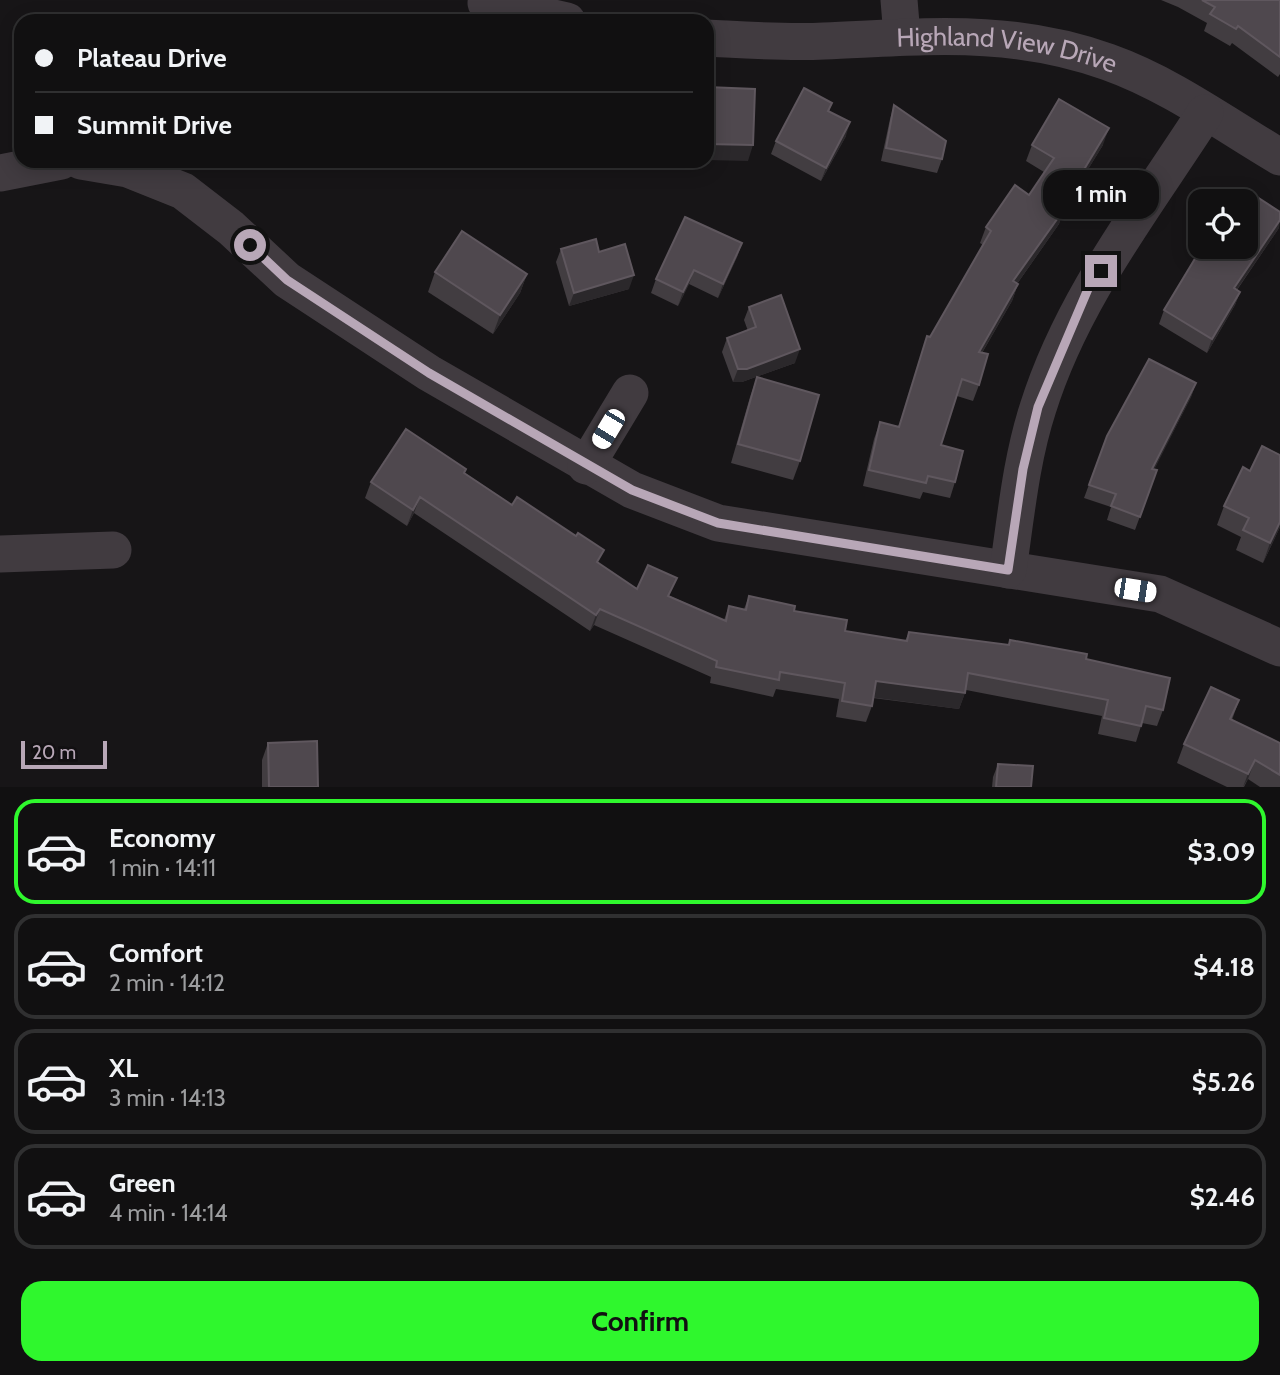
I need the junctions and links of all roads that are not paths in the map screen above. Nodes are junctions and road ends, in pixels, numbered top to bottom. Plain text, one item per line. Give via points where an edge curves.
1 (899, 0) edge
2 (486, 3) dead end
3 (536, 14) edge
4 (902, 36) junction
5 (714, 38) edge
6 (1205, 113) junction
7 (1280, 157) edge
8 (25, 168) edge
9 (122, 168) edge
10 (0, 173) edge
11 (630, 393) dead end
12 (586, 466) junction
13 (113, 550) dead end
14 (0, 554) edge
15 (1008, 570) junction
16 (1280, 648) edge

1 - 4 street
2 - 3 street
4 - 5 street, Highland View Drive via 823,41
4 - 6 street, Highland View Drive via 995,36 1050,46 1108,62 1166,87
6 - 7 street, Highland View Drive
6 - 15 street via 1083,301 1038,407 1023,469
8 - 10 street
9 - 12 street via 183,191 287,280 429,373
11 - 12 street
12 - 15 street via 632,490 718,523
13 - 14 street
15 - 16 street via 1160,594

